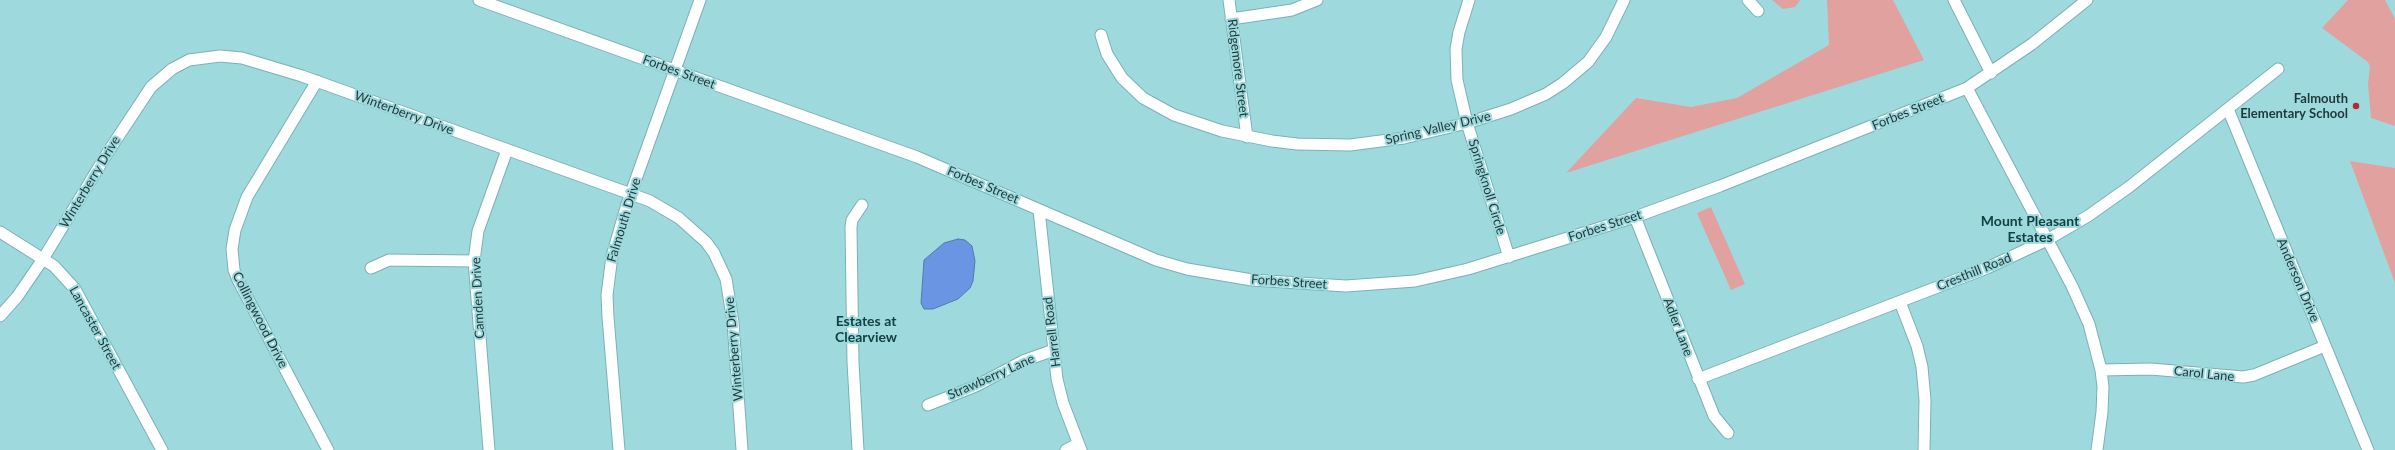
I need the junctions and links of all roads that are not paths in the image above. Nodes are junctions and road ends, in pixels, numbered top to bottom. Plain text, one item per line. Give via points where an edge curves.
1 (479, 0) edge
2 (700, 0) edge
3 (1229, 0) edge
4 (1318, 0) edge
5 (1469, 0) edge
6 (1624, 0) edge
7 (1748, 0) edge
8 (1954, 0) edge
9 (2087, 0) edge
10 (1758, 11) dead end
11 (1232, 19) junction
12 (1101, 34) dead end
13 (2278, 69) dead end
14 (675, 71) junction
15 (1991, 73) junction
16 (316, 82) junction
17 (1967, 88) junction
18 (2228, 109) junction
19 (1467, 123) junction
20 (1247, 137) junction
21 (507, 150) junction
22 (631, 194) junction
23 (862, 205) dead end
24 (1039, 210) junction
25 (1635, 217) junction
26 (0, 232) edge
27 (2047, 240) junction
28 (1509, 257) junction
29 (43, 259) junction
30 (474, 261) junction
31 (371, 268) dead end
32 (1900, 302) junction
33 (0, 316) edge
34 (2325, 346) junction
35 (1054, 350) junction
36 (2101, 370) junction
37 (1698, 379) junction
38 (928, 405) dead end
39 (1728, 433) dead end
40 (1080, 447) edge
41 (162, 450) edge
42 (328, 450) edge
43 (489, 450) edge
44 (619, 450) edge
45 (742, 450) edge
46 (858, 450) edge
47 (1066, 450) edge
48 (1924, 450) edge
49 (2098, 450) edge
50 (2368, 450) edge

1 - 14 street, Forbes Street
2 - 14 street, Falmouth Drive
3 - 11 street, Ridgemore Street
4 - 11 street via 1292,10
5 - 19 street, Springknoll Circle via 1459,32 1456,66
6 - 19 street, Spring Valley Drive via 1598,50 1577,73 1546,94 1527,103
7 - 10 street
8 - 15 street
9 - 15 street, Forbes Street
11 - 20 street, Ridgemore Street
12 - 20 street, Spring Valley Drive via 1113,66 1131,89 1143,98 1192,122
13 - 18 street, Cresthill Road
14 - 22 street, Falmouth Drive
14 - 24 street, Forbes Street via 917,157
15 - 17 street, Forbes Street
16 - 21 street, Winterberry Drive
16 - 29 street, Winterberry Drive via 231,56 189,60 172,69 142,98
16 - 42 street, Collingwood Drive via 247,197 235,230 232,249 234,270 238,280
17 - 25 street, Forbes Street
17 - 27 street
18 - 27 street, Cresthill Road via 2129,187 2088,216
18 - 34 street, Anderson Drive
19 - 20 street, Spring Valley Drive via 1404,138 1350,145 1297,144
19 - 28 street, Springknoll Circle
21 - 22 street, Winterberry Drive
21 - 30 street, Camden Drive via 478,231
22 - 44 street, Falmouth Drive via 616,238 607,295
22 - 45 street, Winterberry Drive via 667,210 685,223 706,242 721,266 726,279 733,322
23 - 46 street via 852,220 851,227 853,370
24 - 28 street, Forbes Street via 1156,260 1200,272 1252,280 1308,285 1380,285 1435,277
24 - 35 street, Harrell Road
25 - 28 street, Forbes Street
25 - 37 street, Adler Lane
26 - 29 street, Lancaster Street
27 - 32 street, Cresthill Road via 1987,268
27 - 36 street via 2084,312
29 - 33 street, Winterberry Drive via 17,297
29 - 41 street, Lancaster Street via 65,277 83,301
30 - 31 street via 389,260
30 - 43 street, Camden Drive
32 - 37 street, Cresthill Road
32 - 48 street via 1922,367 1925,400
34 - 36 street, Carol Lane via 2254,375 2243,377 2151,369
34 - 50 street, Anderson Drive
35 - 38 street, Strawberry Lane
35 - 40 street, Harrell Road via 1063,403
36 - 49 street via 2102,412
37 - 39 street, Adler Lane via 1714,416
40 - 47 street

